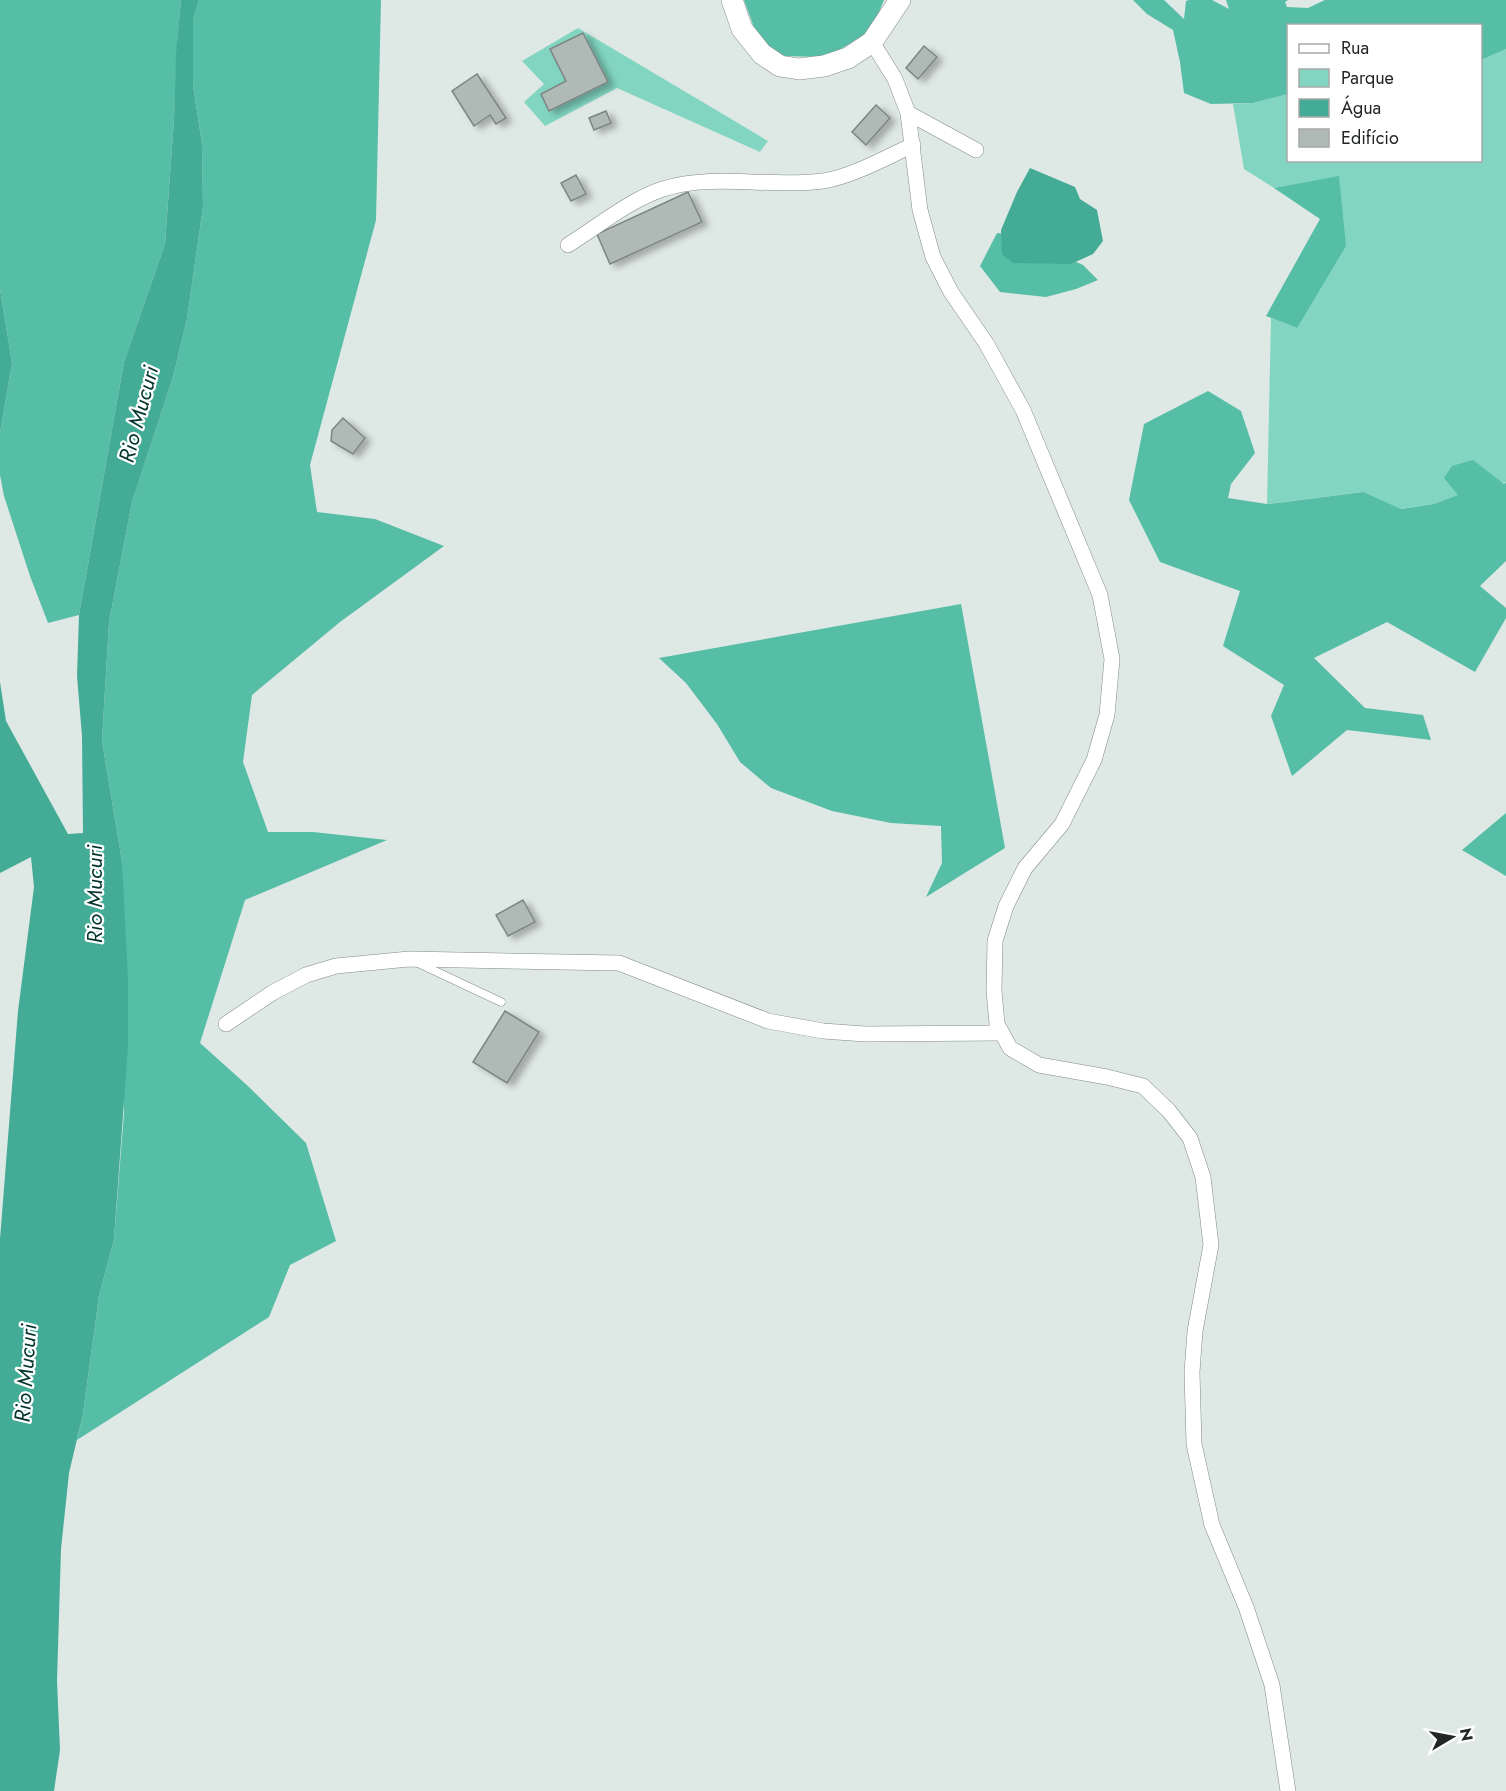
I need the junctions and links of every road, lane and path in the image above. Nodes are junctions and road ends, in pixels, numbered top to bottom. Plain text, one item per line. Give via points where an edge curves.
1 (732, 0) edge
2 (900, 0) edge
3 (872, 42) junction
4 (908, 113) junction
5 (913, 145) junction
6 (976, 150) dead end
7 (568, 245) dead end
8 (409, 959) junction
9 (501, 1002) dead end
10 (226, 1024) dead end
11 (1002, 1033) junction
12 (1288, 1791) edge

1 - 3 main road via 742,29 762,54 780,66 824,66 849,58
2 - 3 main road
3 - 4 street via 895,79
4 - 5 street
4 - 6 street
5 - 7 street via 825,180 698,183 662,190 632,204
5 - 11 street via 920,210 933,257 1023,410 1100,595 1112,659 1107,715 1094,760 1062,824 1025,868 1006,906 995,941 994,991 997,1024
8 - 9 lane
8 - 10 street via 336,966 306,975
8 - 11 street via 619,963 768,1021 865,1034
11 - 12 street via 1010,1048 1038,1065 1143,1086 1190,1138 1203,1177 1211,1245 1195,1331 1194,1444 1212,1526 1246,1607 1272,1685

